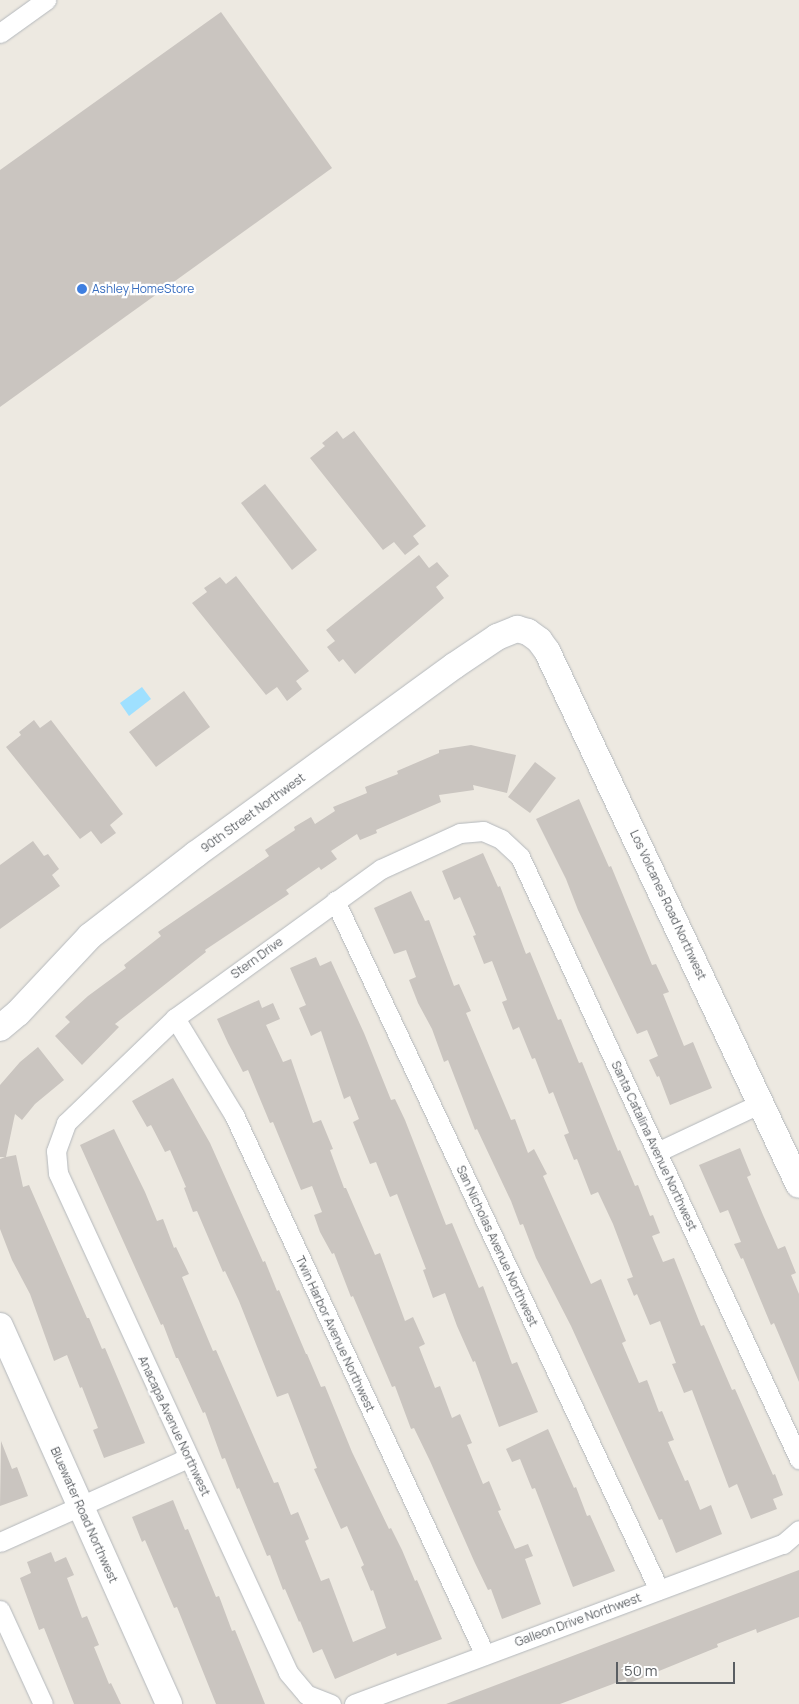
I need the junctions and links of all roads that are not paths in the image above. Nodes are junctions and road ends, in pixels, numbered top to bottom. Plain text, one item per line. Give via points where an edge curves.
1 (46, 0) edge
2 (0, 33) edge
3 (528, 632) joint
4 (501, 839) joint
5 (335, 901) junction
6 (175, 1018) junction
7 (0, 1028) edge
8 (761, 1103) junction
9 (56, 1152) joint
10 (657, 1152) junction
11 (799, 1185) edge
12 (0, 1326) edge
13 (188, 1458) junction
14 (799, 1459) edge
15 (78, 1505) junction
16 (799, 1530) edge
17 (0, 1542) edge
18 (659, 1590) junction
19 (0, 1610) edge
20 (485, 1655) junction
21 (43, 1704) edge
22 (169, 1704) edge
23 (331, 1704) edge
24 (354, 1704) edge

1 - 2 street
3 - 7 street, 90th Street Northwest via 517,629 497,637 196,854 90,936
3 - 8 street, Los Volcanes Road Northwest via 547,651
4 - 5 street, Stern Drive via 483,831 460,834 381,869
4 - 10 street, Santa Catalina Avenue Northwest via 520,857
5 - 6 street, Stern Drive
5 - 18 street, San Nicholas Avenue Northwest
6 - 9 street, Stern Drive via 66,1123
6 - 20 street, Twin Harbor Avenue Northwest via 234,1116
8 - 10 street
8 - 11 street, Los Volcanes Road Northwest
9 - 13 street, Anacapa Avenue Northwest via 58,1173
10 - 14 street, Santa Catalina Avenue Northwest
12 - 15 street, Bluewater Road Northwest
13 - 15 street
13 - 23 street, Anacapa Avenue Northwest via 288,1672 307,1695
15 - 17 street
15 - 22 street, Bluewater Road Northwest
16 - 18 street, Galleon Drive Northwest via 782,1544
18 - 20 street, Galleon Drive Northwest
19 - 21 street
20 - 24 street, Galleon Drive Northwest

